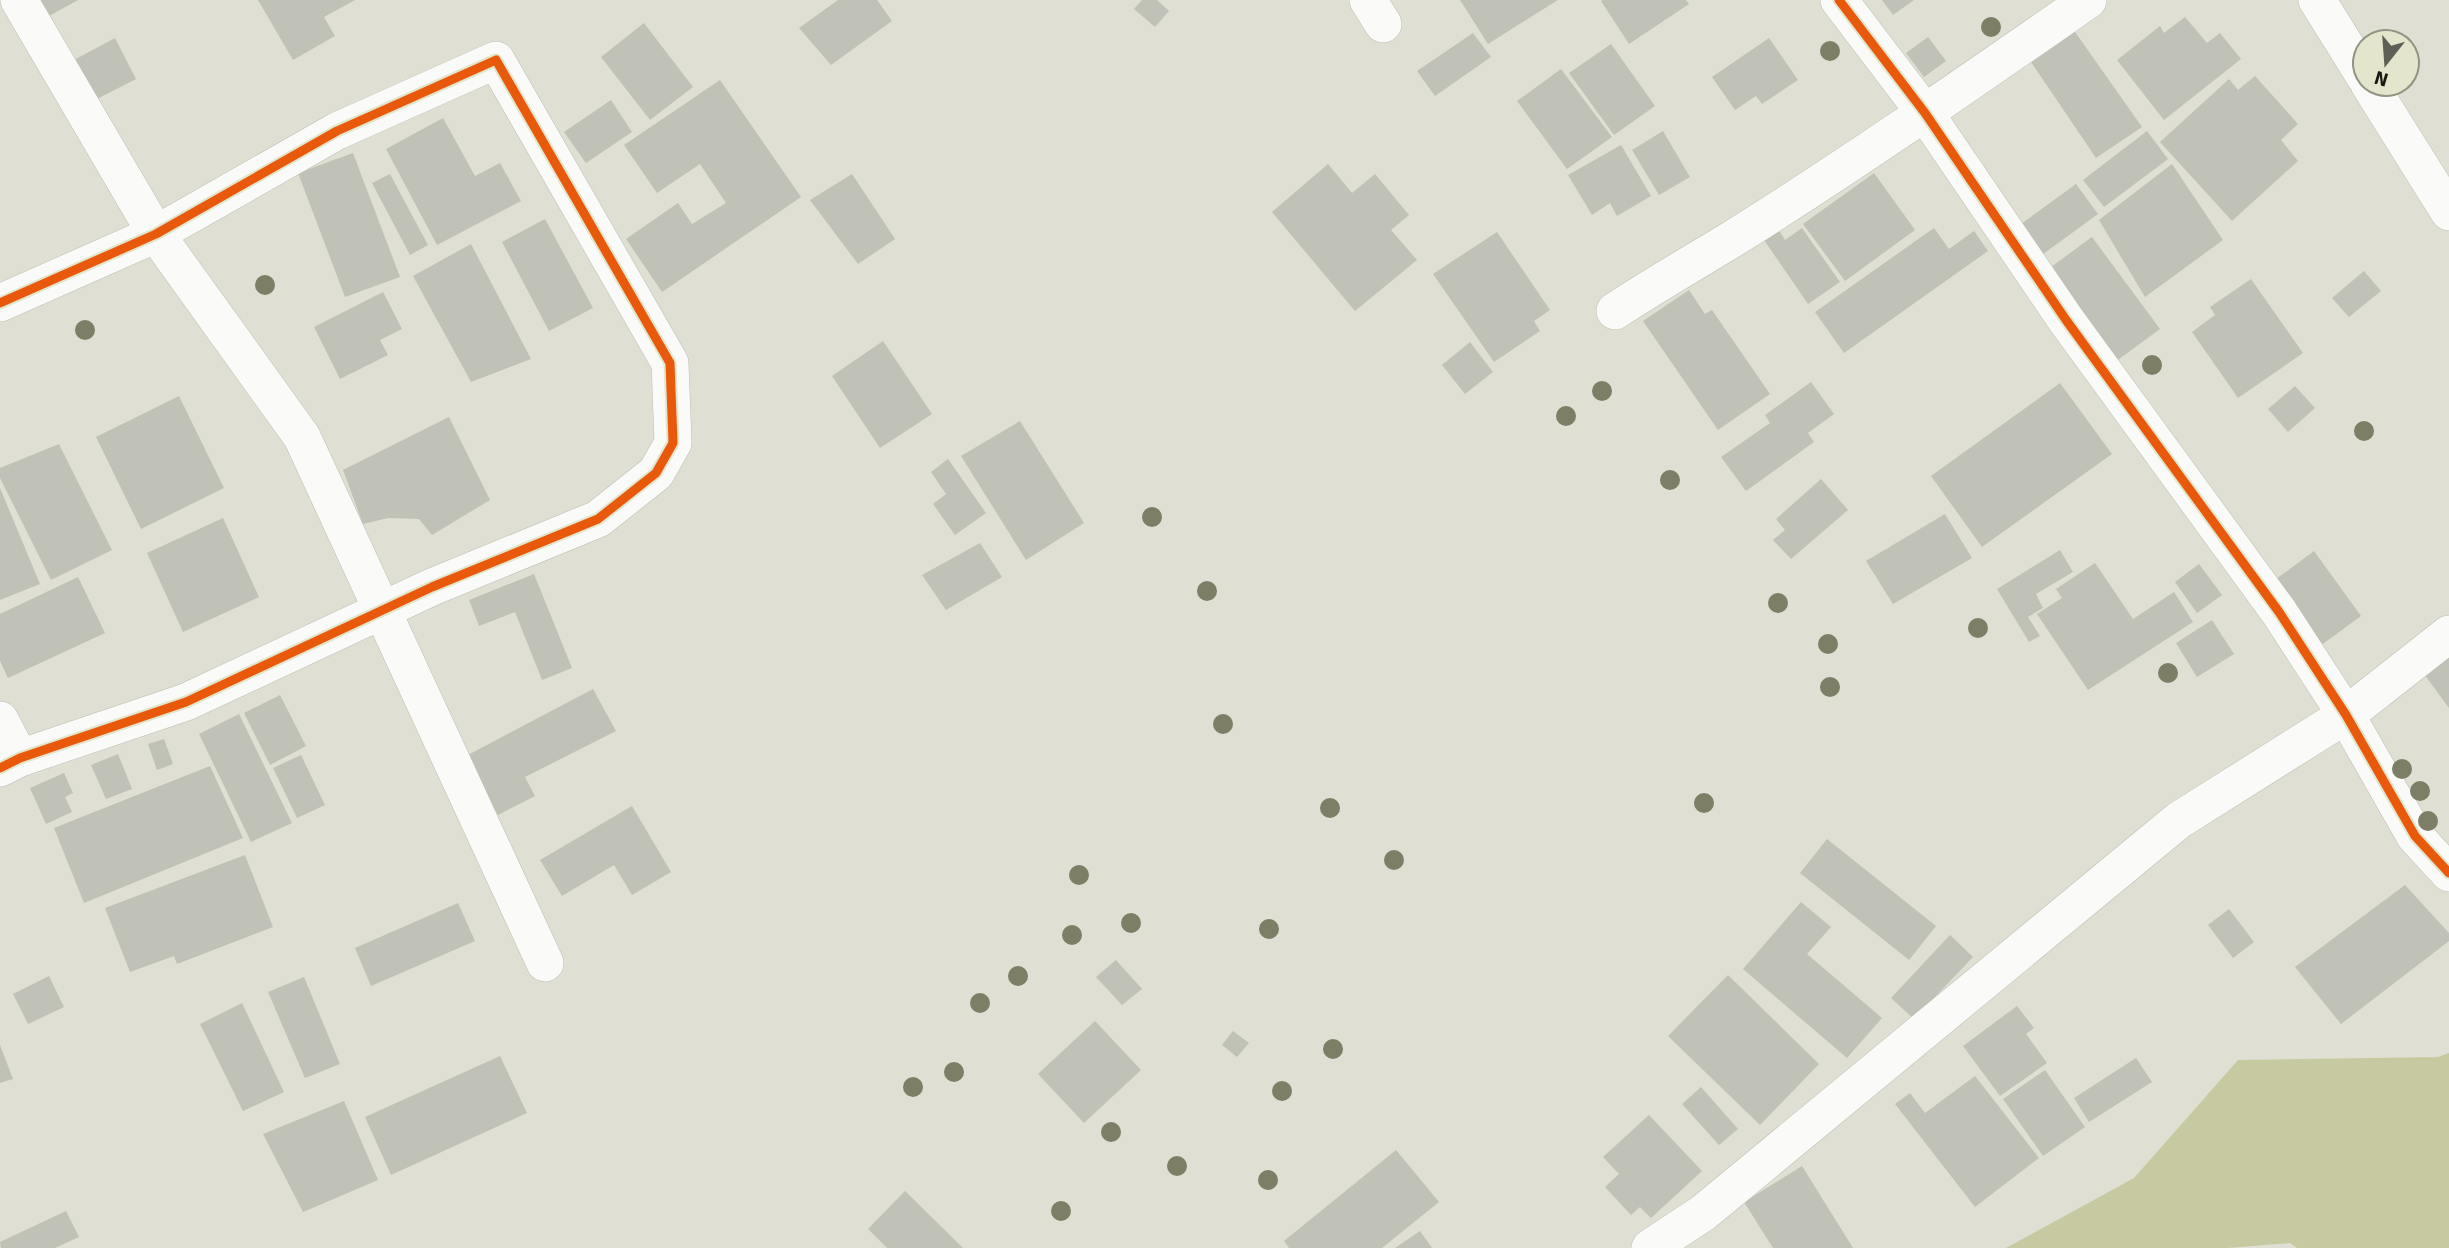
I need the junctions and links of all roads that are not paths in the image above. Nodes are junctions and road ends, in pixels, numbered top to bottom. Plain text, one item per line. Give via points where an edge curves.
1 (19, 0) edge
2 (1839, 0) edge
3 (2088, 0) edge
4 (2317, 0) edge
5 (2351, 55) edge
6 (2378, 98) edge
7 (1925, 113) junction
8 (2449, 212) edge
9 (156, 234) junction
10 (0, 303) edge
11 (1615, 311) dead end
12 (384, 610) junction
13 (2449, 634) edge
14 (2346, 715) junction
15 (0, 720) edge
16 (10, 763) edge
17 (2449, 873) edge
18 (545, 963) dead end
19 (1650, 1248) edge

1 - 9 street
2 - 7 street
3 - 7 street
4 - 5 street
6 - 8 street
7 - 11 street
7 - 14 street via 2066,320 2279,612
9 - 10 street
9 - 12 street via 302,437
9 - 12 street via 337,131 496,60 670,363 673,443 656,473 598,519
12 - 16 street via 186,702
12 - 18 street
13 - 14 street
14 - 17 street via 2415,836
14 - 19 street via 2179,820 1703,1213
15 - 16 street

